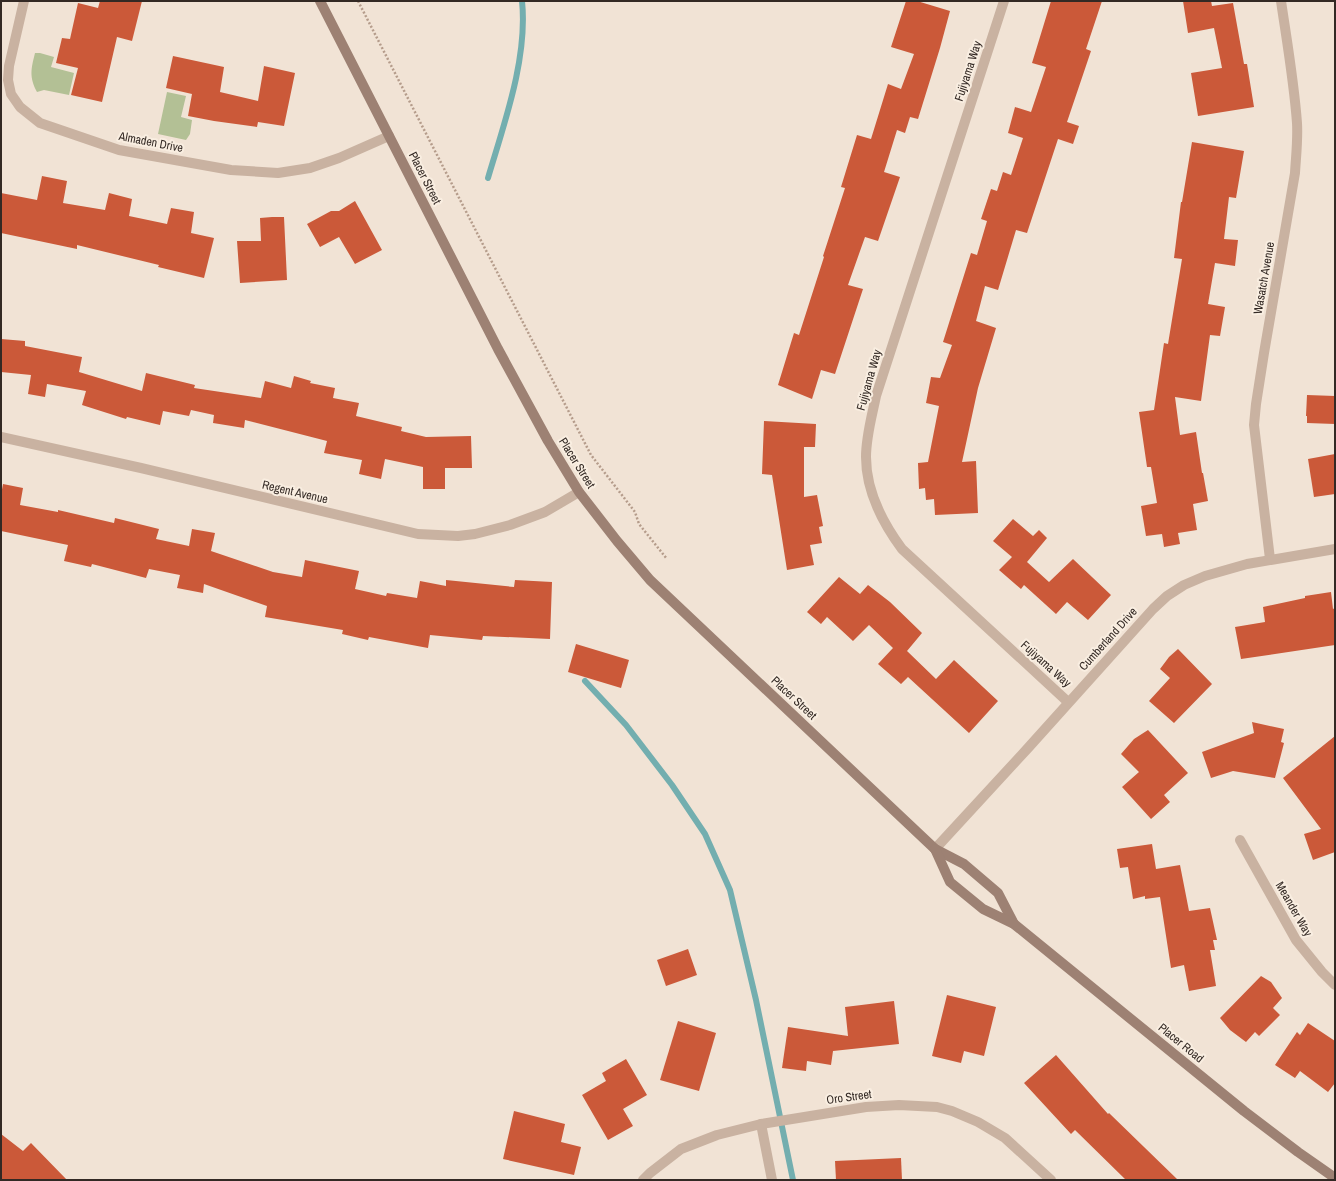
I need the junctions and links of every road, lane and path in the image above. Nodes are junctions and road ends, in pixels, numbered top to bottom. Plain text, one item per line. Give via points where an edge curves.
1 (24, 1) edge
2 (320, 1) edge
3 (358, 1) edge
4 (1004, 1) edge
5 (1280, 1) edge
6 (389, 136) junction
7 (1, 437) edge
8 (579, 492) junction
9 (1335, 549) edge
10 (667, 559) dead end
11 (1270, 559) junction
12 (1068, 702) junction
13 (1240, 840) dead end
14 (935, 849) junction
15 (1014, 924) junction
16 (1335, 985) edge
17 (761, 1124) junction
18 (1335, 1178) edge
19 (643, 1180) edge
20 (772, 1180) edge
21 (1051, 1180) edge

1 - 6 street, Almaden Drive via 8,80 11,94 20,107 40,123 118,150 232,170 278,173 310,168
2 - 6 main road, Placer Street
3 - 10 path via 591,455
4 - 12 street, Fujiyama Way via 876,396 867,439 867,472 874,501 891,535 902,549
5 - 11 street, Wasatch Avenue via 1289,56 1297,149 1254,425
6 - 8 main road, Placer Street via 498,349
7 - 8 street, Regent Avenue via 418,534 458,536 510,525 545,512
8 - 14 main road, Placer Street via 650,580
9 - 11 street, Cumberland Drive
11 - 12 street, Cumberland Drive via 1205,576 1167,596
12 - 14 street, Cumberland Drive
13 - 16 street, Meander Way via 1296,940
14 - 15 main road, Placer Road via 964,864 998,893
14 - 15 main road, Placer Road via 950,882 983,909
15 - 18 main road, Placer Road via 1244,1111
17 - 19 street, Oro Street via 717,1134 681,1149
17 - 20 street
17 - 21 street, Oro Street via 888,1105 937,1107 965,1116 992,1129 1022,1152

